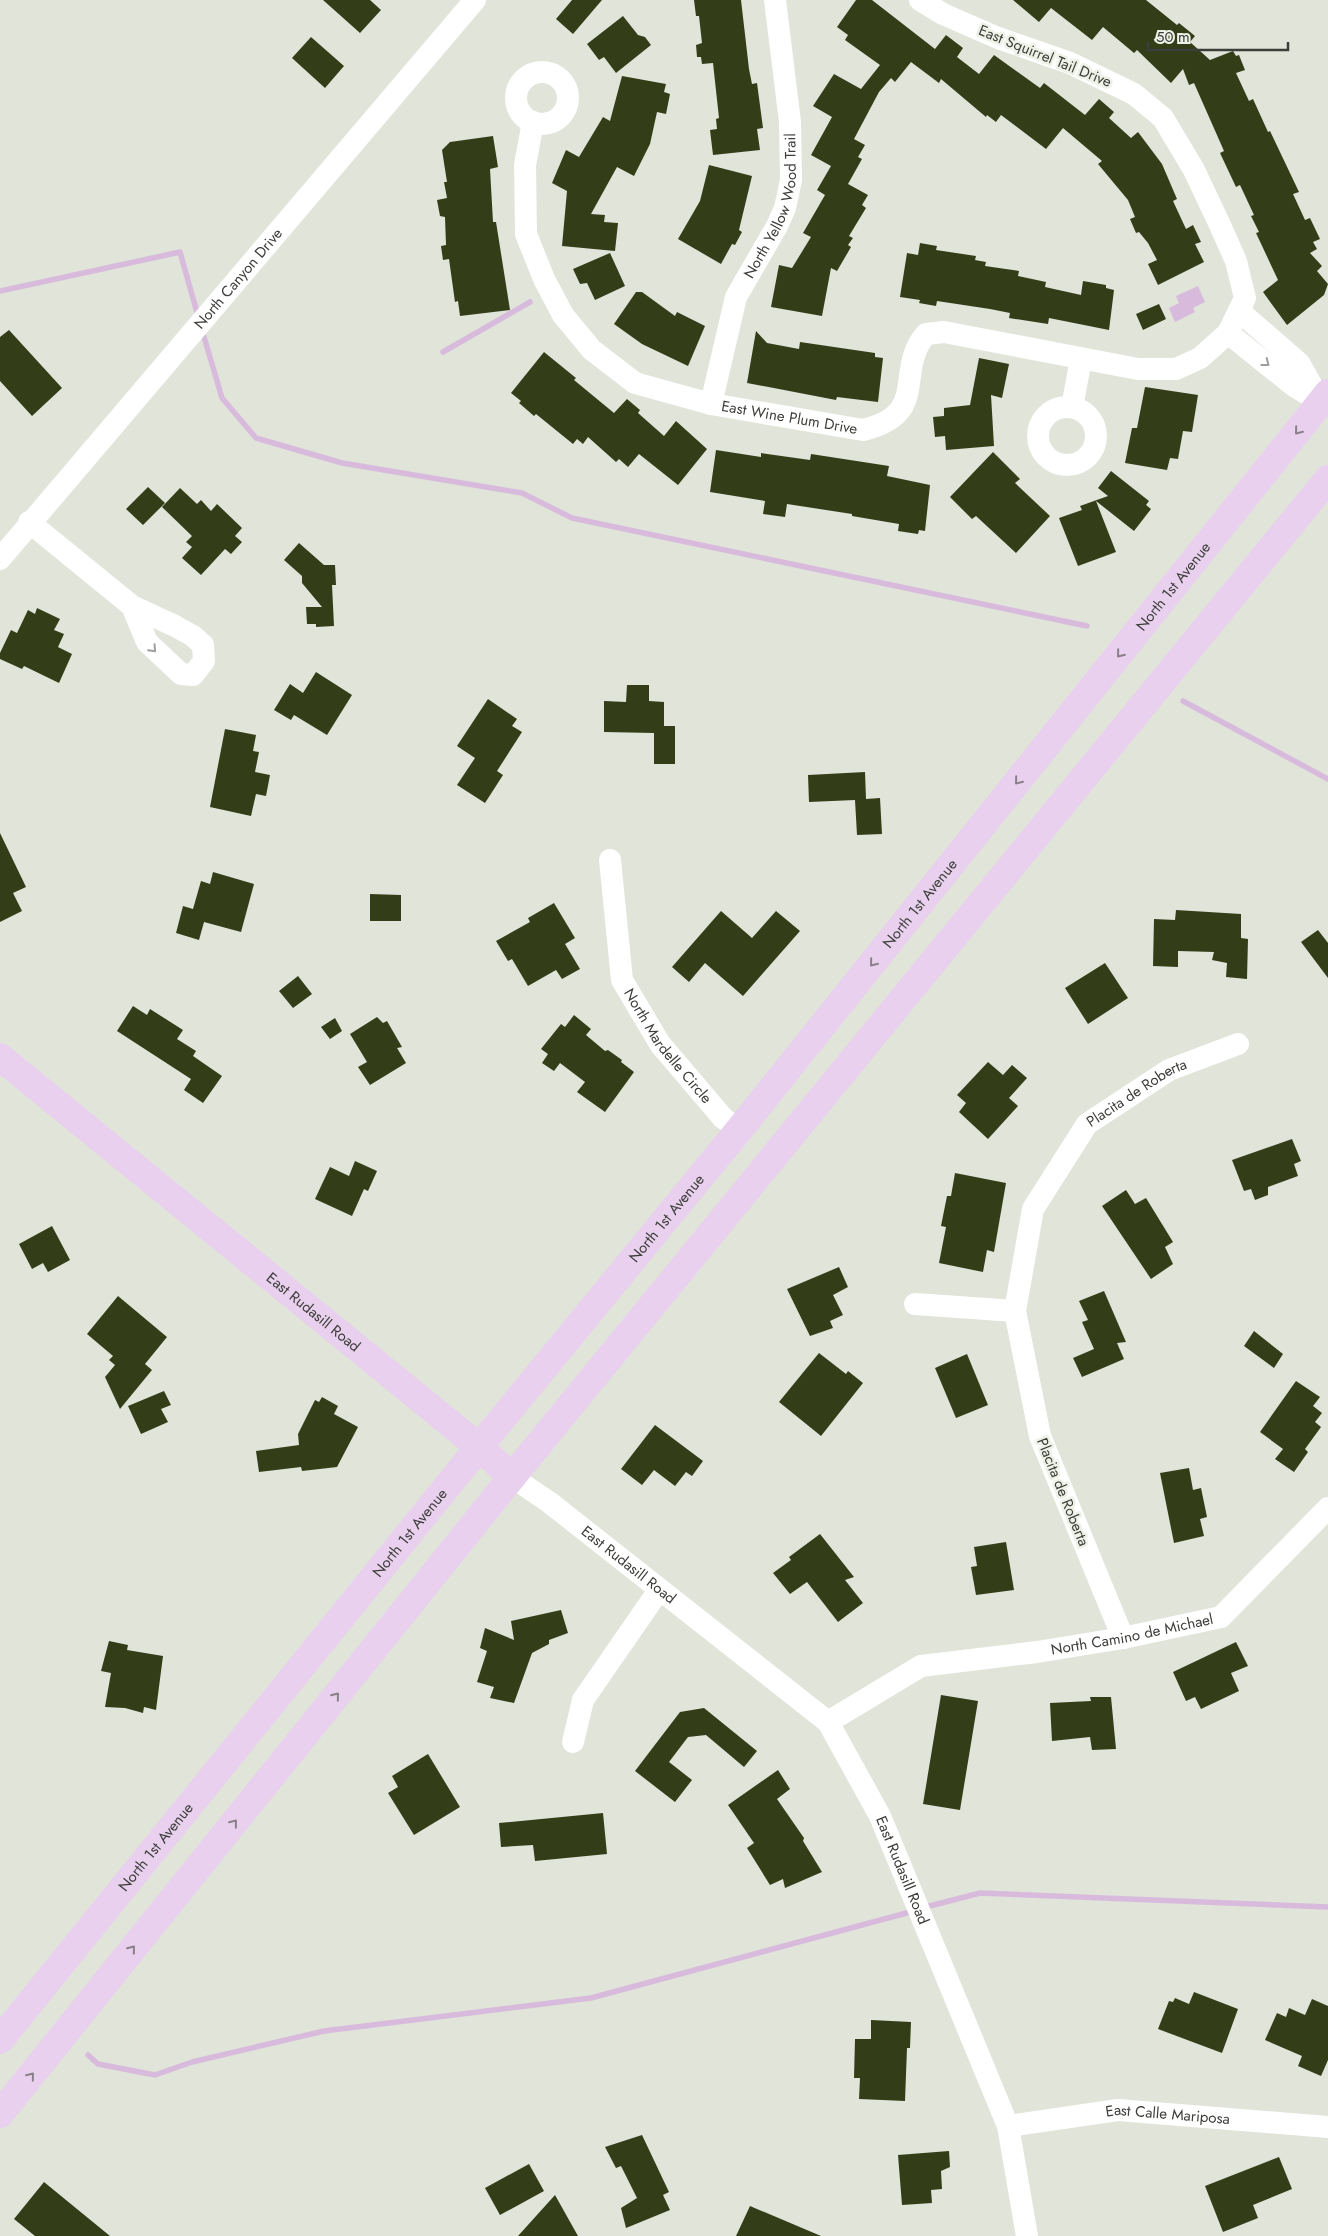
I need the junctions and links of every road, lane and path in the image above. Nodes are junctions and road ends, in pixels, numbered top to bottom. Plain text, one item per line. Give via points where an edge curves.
1 (475, 0) edge
2 (775, 0) edge
3 (920, 0) edge
4 (534, 122) dead end
5 (1232, 325) junction
6 (1082, 359) junction
7 (1326, 401) edge
8 (710, 404) junction
9 (1072, 407) dead end
10 (1328, 479) edge
11 (29, 522) junction
12 (0, 559) edge
13 (132, 606) dead end
14 (610, 860) dead end
15 (1238, 1044) dead end
16 (0, 1057) edge
17 (739, 1130) junction
18 (916, 1304) dead end
19 (1015, 1311) junction
20 (479, 1447) junction
21 (512, 1477) junction
22 (1328, 1508) edge
23 (659, 1590) junction
24 (1123, 1638) junction
25 (828, 1722) junction
26 (573, 1742) dead end
27 (0, 2040) edge
28 (0, 2114) edge
29 (1008, 2126) junction
30 (1328, 2127) edge
31 (1027, 2236) edge

1 - 11 street, North Canyon Drive
2 - 8 street, North Yellow Wood Trail via 790,122 791,180 785,208 736,297
3 - 5 street, East Squirrel Tail Drive via 990,35 1070,63 1134,94 1163,118 1194,170 1236,261 1245,298
4 - 8 street, East Wine Plum Drive via 525,165 526,234 563,315 592,350 635,382
5 - 6 street, East Wine Plum Drive via 1200,358 1176,368 1138,369
5 - 7 street via 1294,386
6 - 8 street, East Wine Plum Drive via 944,332 926,334 916,345 903,406 883,425 863,430
6 - 9 street
7 -> 17 main road, North 1st Avenue
10 - 21 main road
11 - 12 street, North Canyon Drive
11 - 13 street
14 - 17 street, North Mardelle Circle via 622,980 660,1044 723,1118
15 - 19 street, Placita de Roberta via 1170,1070 1087,1124 1033,1209
16 - 20 main road, East Rudasill Road
17 - 20 main road, North 1st Avenue
18 - 19 street
19 - 24 street, Placita de Roberta via 1040,1436
20 - 21 main road, East Rudasill Road
20 - 27 main road, North 1st Avenue
21 - 23 street, East Rudasill Road via 549,1502
28 -> 21 main road
22 - 24 street, North Camino de Michael via 1221,1617
23 - 25 street, East Rudasill Road
23 - 26 street via 583,1700
24 - 25 street, North Camino de Michael via 920,1666
25 - 29 street, East Rudasill Road via 880,1816
29 - 30 street, East Calle Mariposa via 1118,2110
29 - 31 street, East Rudasill Road

